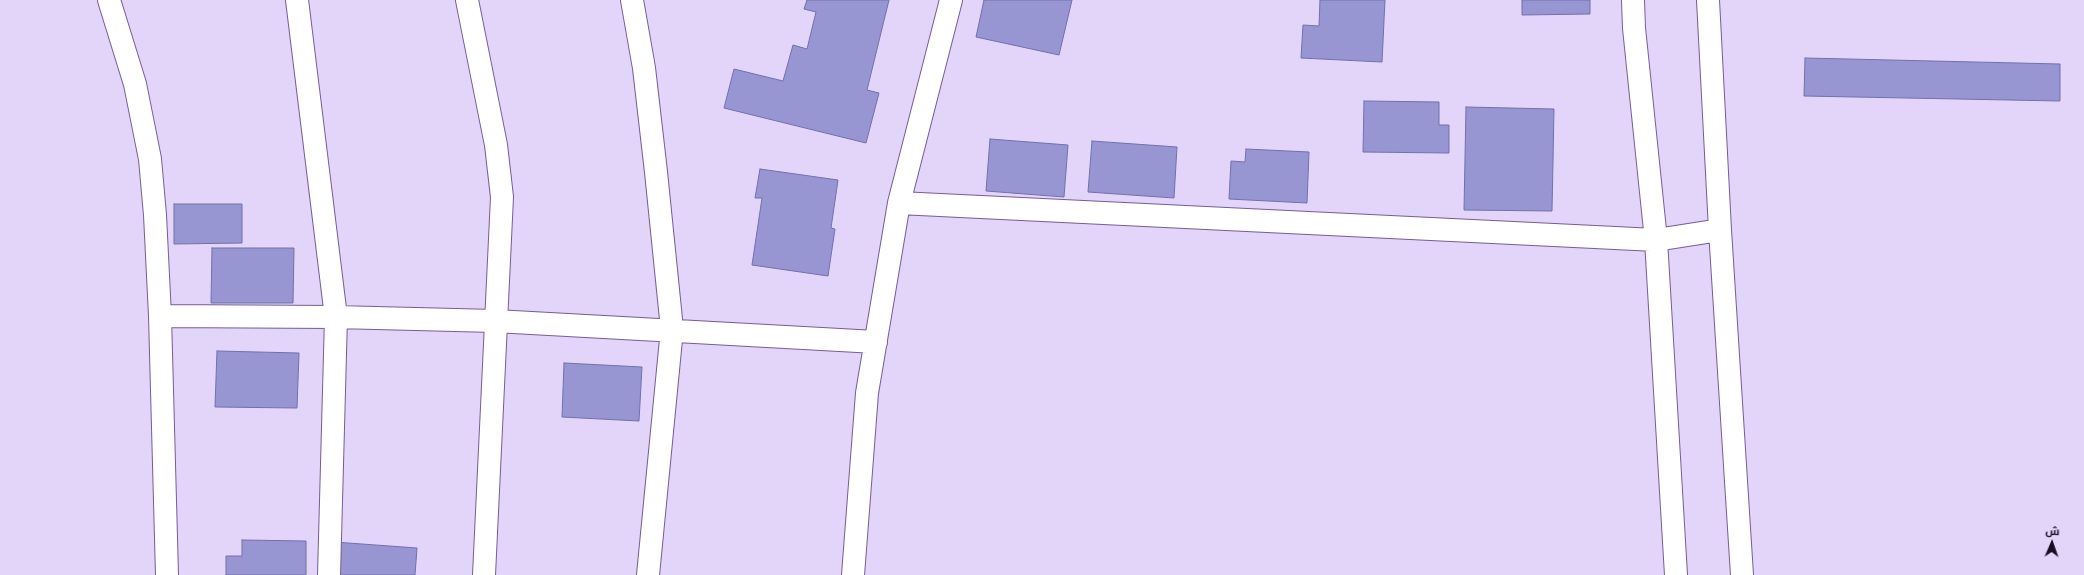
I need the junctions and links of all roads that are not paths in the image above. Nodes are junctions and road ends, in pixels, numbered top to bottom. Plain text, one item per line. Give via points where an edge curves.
1 (109, 0) edge
2 (297, 0) edge
3 (466, 0) edge
4 (632, 0) edge
5 (951, 0) edge
6 (1633, 0) edge
7 (1708, 0) edge
8 (899, 203) junction
9 (1720, 230) junction
10 (1656, 240) junction
11 (160, 316) junction
12 (336, 317) junction
13 (495, 321) junction
14 (672, 329) junction
15 (876, 342) junction
16 (167, 575) edge
17 (329, 575) edge
18 (484, 575) edge
19 (648, 575) edge
20 (853, 575) edge
21 (1676, 575) edge
22 (1742, 575) edge

1 - 11 street via 135,84 150,160
2 - 12 street
3 - 13 street via 493,129 502,197
4 - 14 street via 644,68
5 - 8 street
6 - 10 street
7 - 9 street
8 - 10 street
8 - 15 street
9 - 10 street
9 - 22 street
10 - 21 street
11 - 12 street
11 - 16 street
12 - 13 street
12 - 17 street
13 - 14 street
13 - 18 street
14 - 15 street
14 - 19 street
15 - 20 street via 867,393

